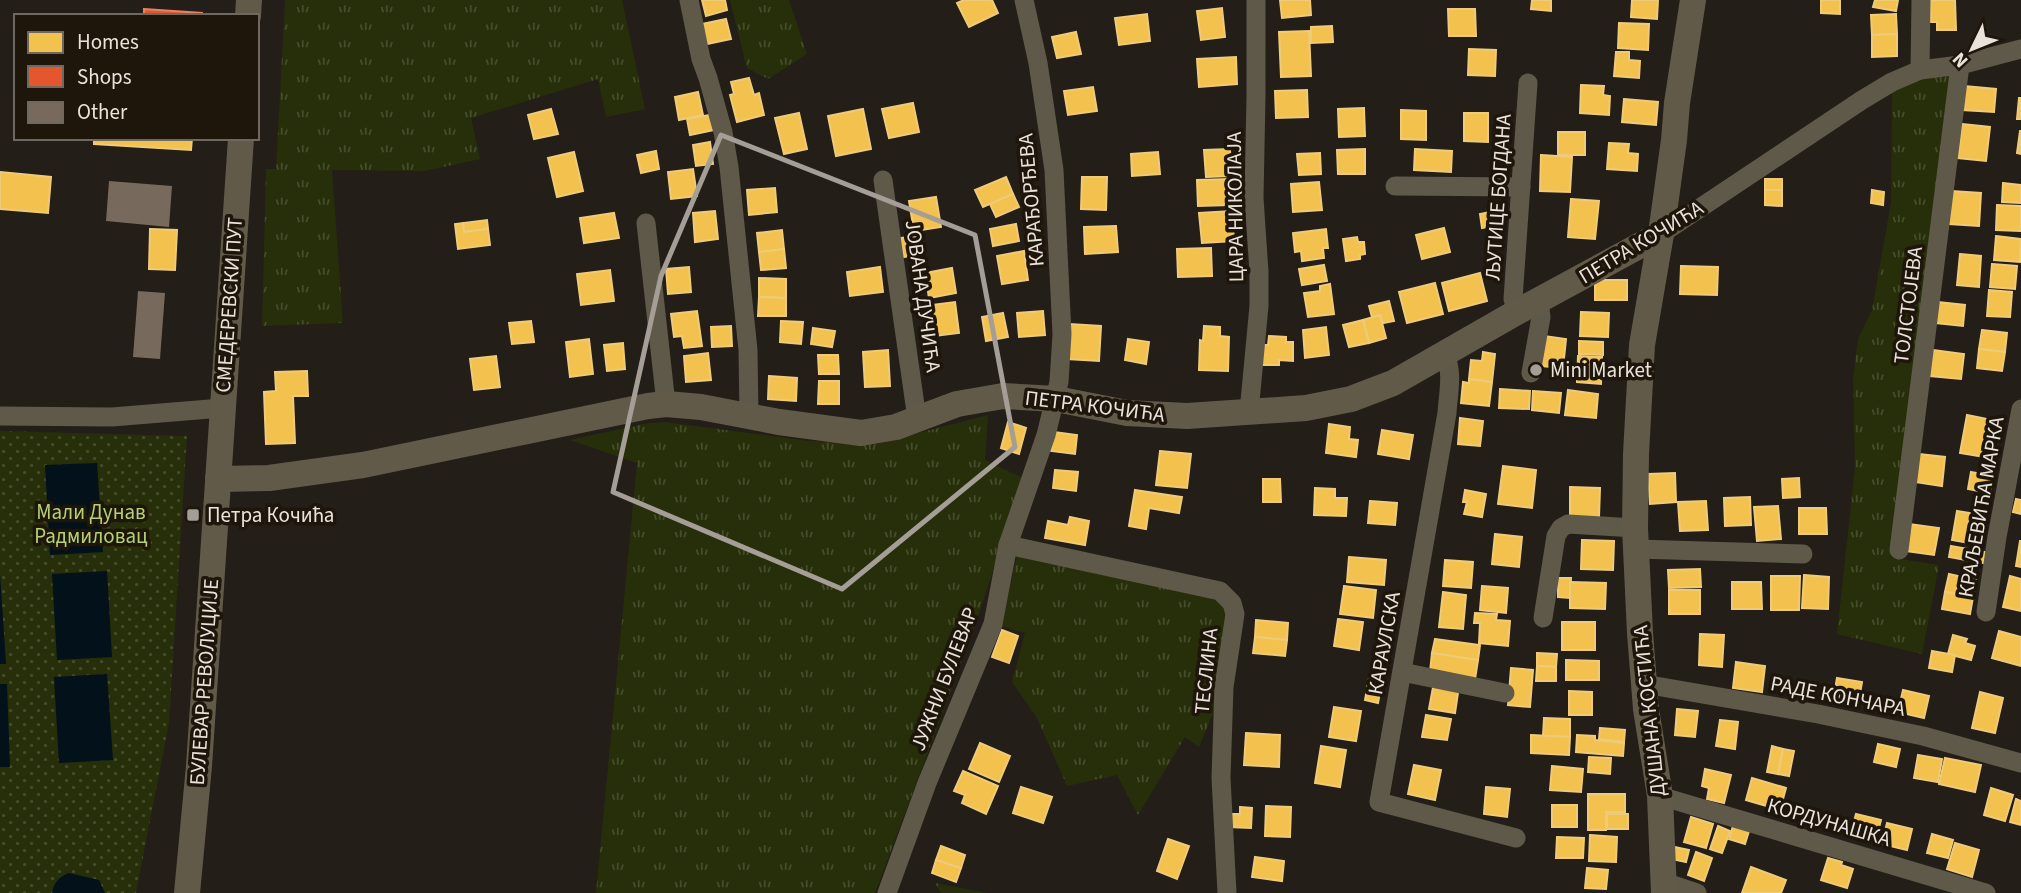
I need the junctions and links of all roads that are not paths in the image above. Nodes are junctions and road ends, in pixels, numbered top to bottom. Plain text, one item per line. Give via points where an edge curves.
1 (689, 0) edge
2 (1024, 0) edge
3 (1256, 0) edge
4 (1693, 0) edge
5 (1921, 0) edge
6 (2021, 49) edge
7 (1960, 65) junction
8 (1920, 70) junction
9 (1528, 83) dead end
10 (241, 140) edge
11 (883, 180) dead end
12 (1395, 187) dead end
13 (1521, 187) junction
14 (646, 223) dead end
15 (1661, 234) junction
16 (1527, 307) junction
17 (1444, 354) junction
18 (1531, 373) dead end
19 (1056, 399) junction
20 (666, 404) junction
21 (222, 408) junction
22 (2021, 409) edge
23 (1249, 412) junction
24 (749, 415) junction
25 (0, 416) edge
26 (918, 419) junction
27 (218, 475) junction
28 (1636, 538) junction
29 (1008, 545) junction
30 (1899, 550) dead end
31 (1803, 554) dead end
32 (1986, 612) dead end
33 (1543, 618) dead end
34 (1402, 672) junction
35 (1643, 684) junction
36 (1505, 693) dead end
37 (2021, 763) edge
38 (1660, 796) junction
39 (1516, 838) dead end
40 (1664, 888) edge
41 (187, 893) edge
42 (887, 893) edge
43 (1227, 893) edge
44 (1697, 893) edge
45 (1986, 893) edge

1 - 24 street via 729,167 748,350
2 - 19 street, КАРАЂОРЂЕВА via 1054,170 1062,334
3 - 23 street, ЦАРА НИКОЛАЈА via 1254,198 1259,295
4 - 15 street, ДУШАНА КОСТИЋА
5 - 8 street
6 - 7 street, ПЕТРА КОЧИЋА
7 - 8 street, ПЕТРА КОЧИЋА
7 - 30 street, ТОЛСТОЈЕВА
8 - 15 street, ПЕТРА КОЧИЋА via 1862,100
9 - 13 street, ЉУТИЦЕ БОГДАНА
10 - 21 street, СМЕДЕРЕВСКИ ПУТ
11 - 26 street, ЈОВАНА ДУЧИЋА
12 - 13 street
13 - 16 street, ЉУТИЦЕ БОГДАНА via 1513,299
14 - 20 street
15 - 16 street, ПЕТРА КОЧИЋА
15 - 28 street, ДУШАНА КОСТИЋА via 1642,345
16 - 17 street, ПЕТРА КОЧИЋА
16 - 18 street, ЉУТИЦЕ БОГДАНА via 1540,309 1541,317
17 - 23 street, ПЕТРА КОЧИЋА via 1393,383 1351,399
17 - 34 street, КАРАУЛСКА via 1450,368 1447,412
19 - 23 street, ПЕТРА КОЧИЋА via 1127,413
19 - 26 street, ПЕТРА КОЧИЋА via 985,398
19 - 29 street, ЈУЖНИ БУЛЕВАР
20 - 24 street, ПЕТРА КОЧИЋА
20 - 27 street, ПЕТРА КОЧИЋА via 363,465 270,478
21 - 25 street via 112,417
21 - 27 street, СМЕДЕРЕВСКИ ПУТ
22 - 32 street, КРАЉЕВИЋА МАРКА
24 - 26 street, ПЕТРА КОЧИЋА via 861,433
27 - 41 street, БУЛЕВАР РЕВОЛУЦИЈЕ
28 - 31 street
28 - 33 street via 1568,524 1561,528
28 - 35 street, ДУШАНА КОСТИЋА
29 - 42 street, ЈУЖНИ БУЛЕВАР via 993,624
29 - 43 street, ТЕСЛИНА via 1220,591 1232,603 1235,614 1224,687 1221,778
34 - 36 street
34 - 39 street, КАРАУЛСКА via 1379,802
35 - 37 street, РАДЕ КОНЧАРА via 1923,736
35 - 38 street, ДУШАНА КОСТИЋА
38 - 40 street, ДУШАНА КОСТИЋА
38 - 45 street, КОРДУНАШКА
40 - 44 street

